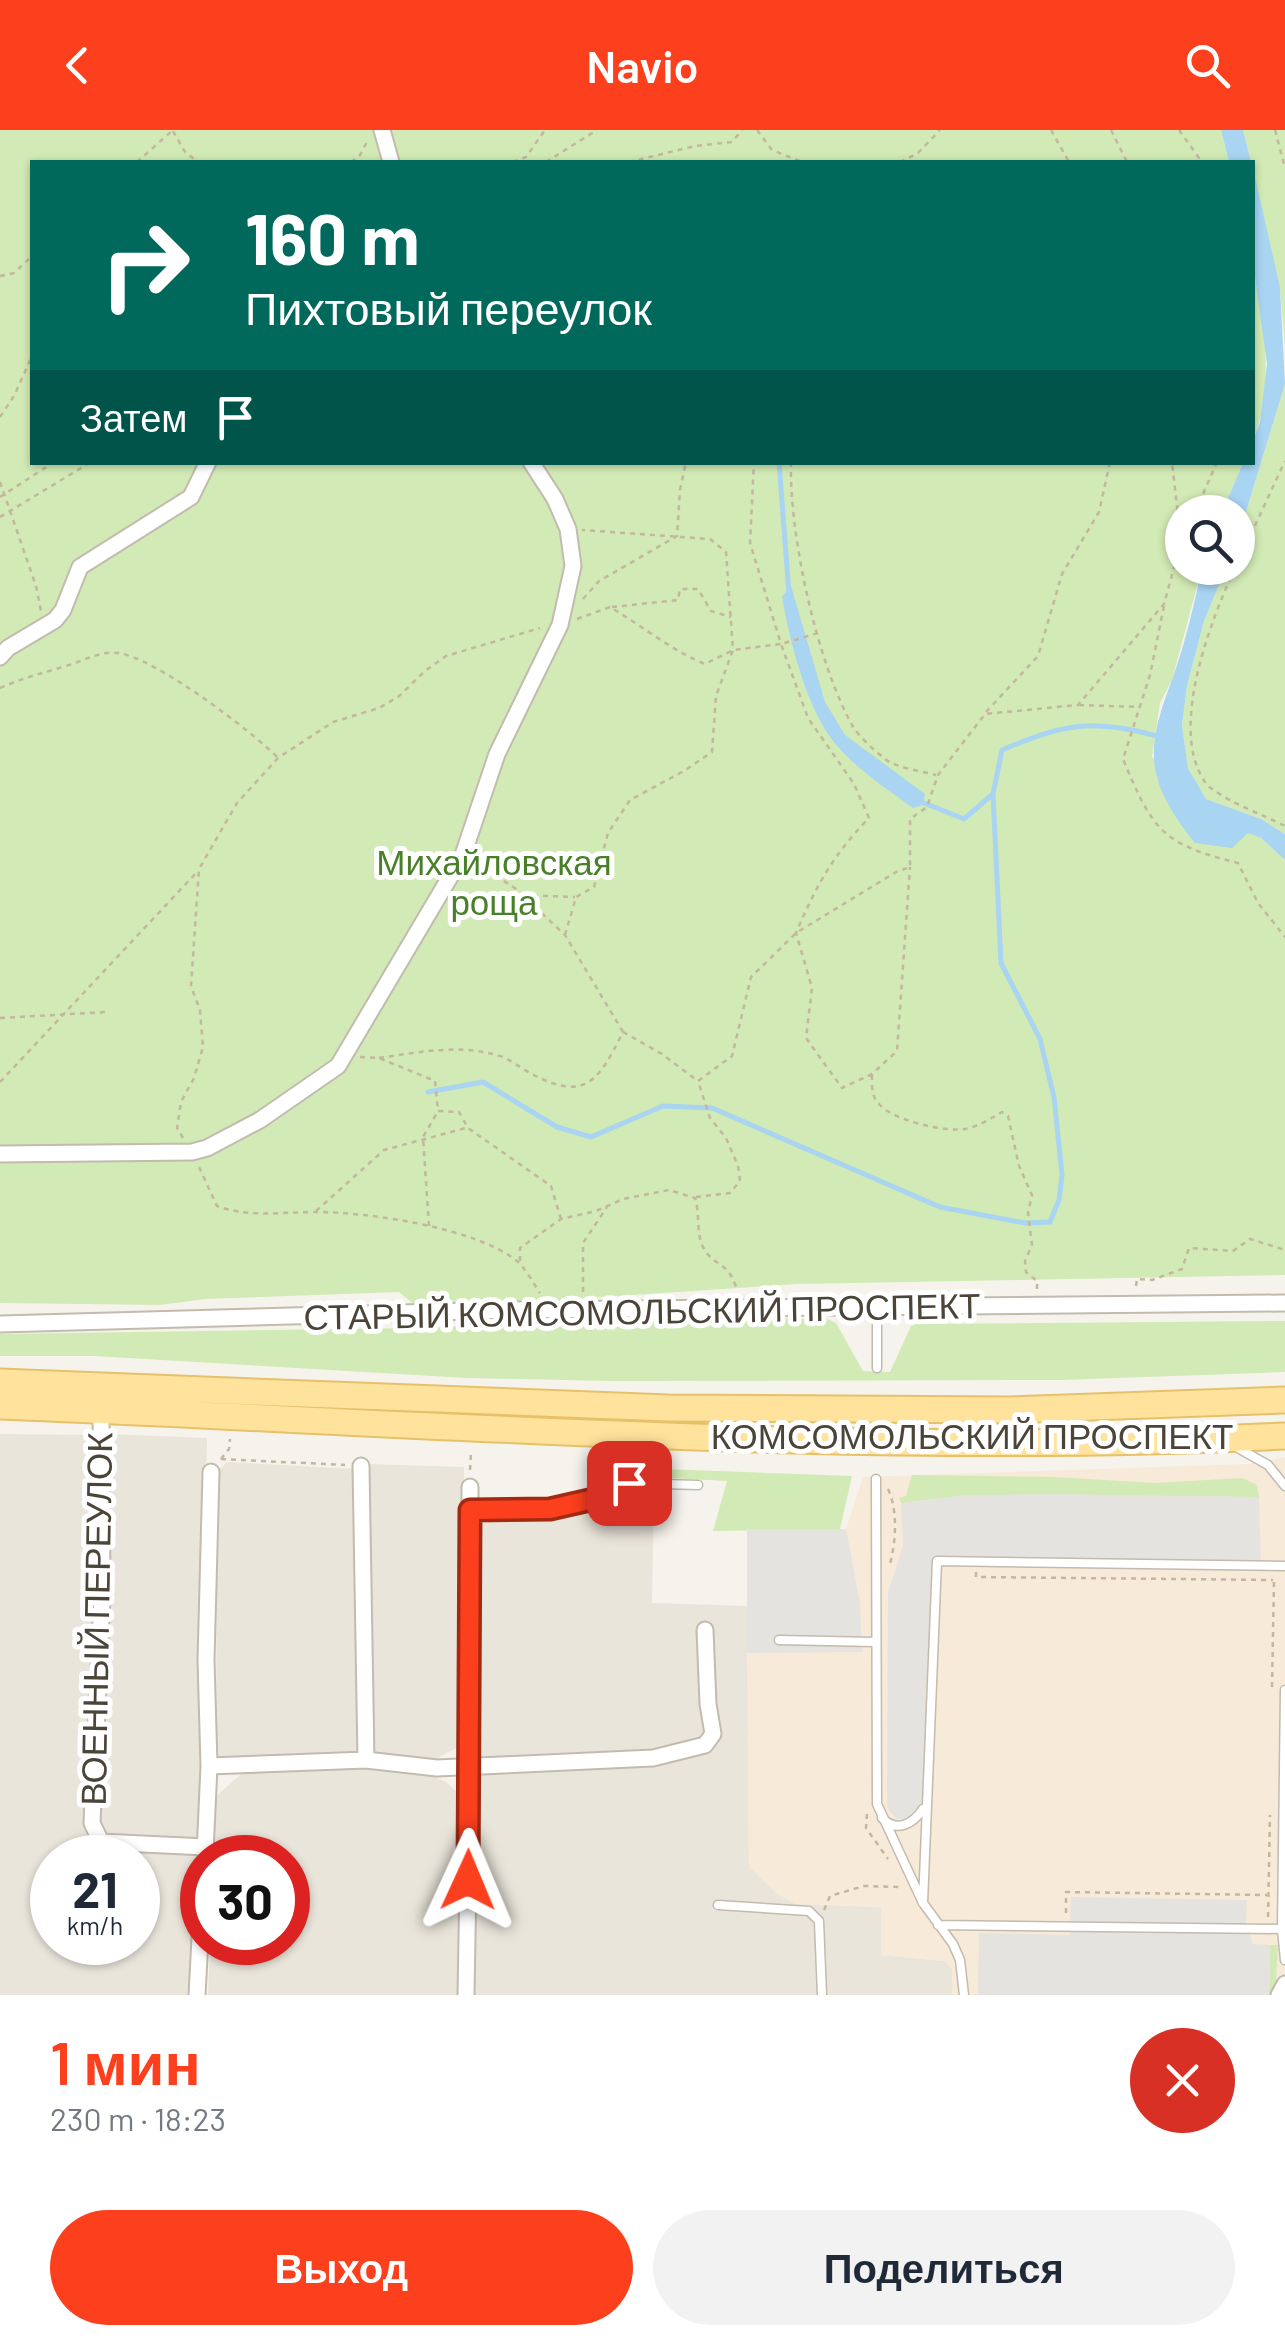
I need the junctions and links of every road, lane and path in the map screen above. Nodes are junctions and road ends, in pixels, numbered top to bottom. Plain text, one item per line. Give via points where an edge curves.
1 (172, 130) edge
2 (373, 130) edge
3 (382, 130) edge
4 (545, 130) edge
5 (597, 130) edge
6 (742, 130) edge
7 (757, 130) edge
8 (940, 130) edge
9 (1051, 130) edge
10 (1112, 130) edge
11 (1179, 130) edge
12 (1274, 130) edge
13 (139, 160) edge
14 (195, 160) edge
15 (354, 160) edge
16 (391, 160) edge
17 (518, 160) edge
18 (549, 160) edge
19 (637, 160) edge
20 (797, 160) edge
21 (904, 160) edge
22 (1068, 160) edge
23 (1126, 160) edge
24 (1201, 160) edge
25 (1285, 168) edge
26 (30, 258) edge
27 (0, 276) edge
28 (30, 360) edge
29 (0, 416) edge
30 (1285, 461) edge
31 (49, 465) edge
32 (86, 465) edge
33 (206, 465) edge
34 (533, 465) edge
35 (685, 465) edge
36 (754, 465) edge
37 (792, 465) edge
38 (1109, 465) edge
39 (1172, 465) edge
40 (1217, 465) edge
41 (0, 482) edge
42 (2, 495) edge
43 (1176, 495) edge
44 (1203, 495) edge
45 (11, 511) junction
46 (0, 517) edge
47 (1255, 525) edge
48 (568, 529) junction
49 (677, 536) junction
50 (1169, 585) edge
51 (1227, 585) edge
52 (1164, 604) junction
53 (610, 607) junction
54 (733, 618) junction
55 (560, 625) junction
56 (44, 628) junction
57 (818, 633) junction
58 (784, 644) junction
59 (733, 650) junction
60 (0, 657) edge
61 (0, 688) edge
62 (1078, 705) junction
63 (1141, 706) junction
64 (985, 714) junction
65 (278, 758) junction
66 (938, 775) junction
67 (1285, 826) edge
68 (463, 855) junction
69 (910, 867) junction
70 (199, 869) junction
71 (523, 896) junction
72 (576, 897) junction
73 (796, 932) junction
74 (564, 935) junction
75 (1285, 937) edge
76 (107, 1012) dead end
77 (65, 1014) junction
78 (0, 1018) edge
79 (624, 1032) junction
80 (344, 1058) junction
81 (379, 1058) junction
82 (872, 1074) junction
83 (698, 1081) junction
84 (0, 1082) edge
85 (436, 1087) junction
86 (430, 1088) dead end
87 (438, 1112) junction
88 (468, 1128) junction
89 (423, 1138) junction
90 (192, 1152) junction
91 (0, 1154) edge
92 (695, 1198) junction
93 (607, 1206) junction
94 (315, 1212) junction
95 (561, 1219) junction
96 (429, 1227) junction
97 (1285, 1250) edge
98 (520, 1263) junction
99 (1036, 1281) dead end
100 (1136, 1295) dead end
101 (583, 1298) dead end
102 (739, 1298) dead end
103 (1285, 1303) edge
104 (877, 1309) junction
105 (543, 1310) junction
106 (0, 1324) edge
107 (876, 1368) dead end
108 (0, 1382) edge
109 (1285, 1400) edge
110 (0, 1406) edge
111 (101, 1408) junction
112 (630, 1436) junction
113 (1285, 1436) edge
114 (230, 1438) dead end
115 (1194, 1440) junction
116 (471, 1452) dead end
117 (361, 1466) joint
118 (211, 1472) dead end
119 (876, 1479) dead end
120 (629, 1483) junction
121 (698, 1485) dead end
122 (470, 1486) joint
123 (1285, 1486) edge
124 (470, 1510) junction
125 (977, 1562) junction
126 (1285, 1566) edge
127 (1274, 1580) dead end
128 (704, 1630) dead end
129 (779, 1640) dead end
130 (875, 1642) junction
131 (1285, 1690) edge
132 (366, 1760) junction
133 (209, 1766) junction
134 (470, 1766) junction
135 (926, 1805) junction
136 (880, 1816) junction
137 (206, 1835) edge
138 (180, 1850) edge
139 (908, 1888) dead end
140 (1269, 1895) dead end
141 (923, 1902) junction
142 (718, 1905) dead end
143 (819, 1920) junction
144 (938, 1925) junction
145 (1066, 1926) junction
146 (1282, 1929) junction
147 (1285, 1960) edge
148 (199, 1965) edge
149 (1285, 1984) edge
150 (197, 1995) edge
151 (466, 1995) edge
152 (822, 1995) edge
153 (964, 1995) edge
154 (1280, 1995) edge

1 - 13 path
1 - 14 path
2 - 15 path
3 - 16 street
4 - 17 path
5 - 18 path
6 - 19 path via 732,142
7 - 20 path via 772,150
8 - 21 path
9 - 22 path
10 - 23 path
11 - 24 path
12 - 25 path
26 - 27 path
28 - 29 path
30 - 47 path
31 - 42 path
32 - 45 path
33 - 56 street via 190,497 80,567 63,610
34 - 48 street
35 - 49 path
36 - 58 path via 750,543
37 - 57 path via 798,548
38 - 64 path via 1098,512 1062,574 1038,656
39 - 43 path
40 - 44 path
41 - 42 path
42 - 45 path
45 - 46 path
45 - 56 path
48 - 49 path
48 - 55 street via 573,566
49 - 54 path via 710,539 726,552
49 - 55 path via 599,581
50 - 52 path
51 - 67 path via 1198,673 1193,758 1218,796
52 - 62 path
52 - 63 path
53 - 54 path via 678,600 680,590 698,590 711,611
53 - 55 path
53 - 59 path via 705,664
54 - 59 path
55 - 65 path via 446,656 398,697 333,722
55 - 68 street via 498,754
56 - 60 street
57 - 58 path
57 - 66 path via 854,729 888,762
58 - 59 path
58 - 73 path via 808,718 869,818 821,876
59 - 72 path via 716,696 712,752 630,800 608,833 594,886
61 - 65 path via 96,654 121,653 172,677
62 - 63 path
62 - 64 path
63 - 75 path via 1124,759 1154,824 1190,850 1238,862
64 - 66 path
65 - 70 path via 237,803
66 - 69 path via 927,807 910,819
68 - 71 path
68 - 80 street
69 - 73 path
69 - 82 path via 897,1052
70 - 77 path
70 - 90 path via 191,986 203,1048 177,1128
71 - 72 path
71 - 74 path
72 - 74 path
73 - 82 path via 812,988 806,1038 842,1088
73 - 83 path via 751,978 732,1056
74 - 79 path
76 - 77 path
77 - 78 path
77 - 84 path
79 - 81 path via 602,1074 582,1086 554,1084 504,1058 453,1048
79 - 83 path
80 - 81 path
80 - 90 street via 273,1112
81 - 85 path
82 - 99 path via 879,1105 898,1118 952,1129 1002,1112 1008,1116 1032,1195 1032,1246 1025,1261
83 - 92 path via 740,1180 730,1193
85 - 86 path
85 - 87 path
87 - 88 path via 459,1112
87 - 89 path
88 - 89 path
88 - 95 path via 551,1186
89 - 94 path via 384,1150
89 - 96 path
90 - 91 street
90 - 94 path via 217,1206 242,1215
92 - 93 path via 669,1190
92 - 102 path via 704,1251 733,1275
93 - 95 path
93 - 101 path via 582,1243
94 - 96 path
95 - 98 path via 520,1248
96 - 98 path
97 - 100 path via 1250,1238 1233,1250 1189,1248 1182,1270 1137,1279
98 - 105 path via 544,1298
103 - 104 street, СТАРЫЙ КОМСОМОЛЬСКИЙ ПРОСПЕКТ
104 - 105 street, СТАРЫЙ КОМСОМОЛЬСКИЙ ПРОСПЕКТ
104 - 107 lane
105 - 106 street, СТАРЫЙ КОМСОМОЛЬСКИЙ ПРОСПЕКТ
108 - 109 main road, КОМСОМОЛЬСКИЙ ПРОСПЕКТ via 668,1408 1008,1410
110 - 111 main road, КОМСОМОЛЬСКИЙ ПРОСПЕКТ
111 - 112 main road, КОМСОМОЛЬСКИЙ ПРОСПЕКТ
111 - 138 street, ВОЕННЫЙ ПЕРЕУЛОК via 102,1597 92,1823 101,1842
112 - 115 main road, КОМСОМОЛЬСКИЙ ПРОСПЕКТ
112 - 120 lane
113 - 115 main road, КОМСОМОЛЬСКИЙ ПРОСПЕКТ
114 - 117 path via 221,1458
115 - 123 lane via 1244,1449
116 - 122 path
117 - 132 street
118 - 133 street
119 - 130 lane
120 - 121 lane
120 - 124 street via 550,1509
122 - 124 street
124 - 134 street
125 - 126 lane
125 - 127 path via 976,1577
125 - 135 lane via 937,1561
128 - 134 street via 713,1734 705,1745 653,1758
129 - 130 lane
130 - 136 lane
131 - 146 lane
132 - 133 street
132 - 134 street
133 - 137 street
134 - 151 street
135 - 136 lane via 907,1825 888,1824
135 - 141 lane
136 - 141 lane
139 - 143 path via 864,1886 830,1896
140 - 145 path via 1066,1892
141 - 144 lane
142 - 143 lane via 809,1910
143 - 152 lane
144 - 145 lane
144 - 153 lane via 960,1960
145 - 146 lane
146 - 147 lane
148 - 150 street
149 - 154 street

